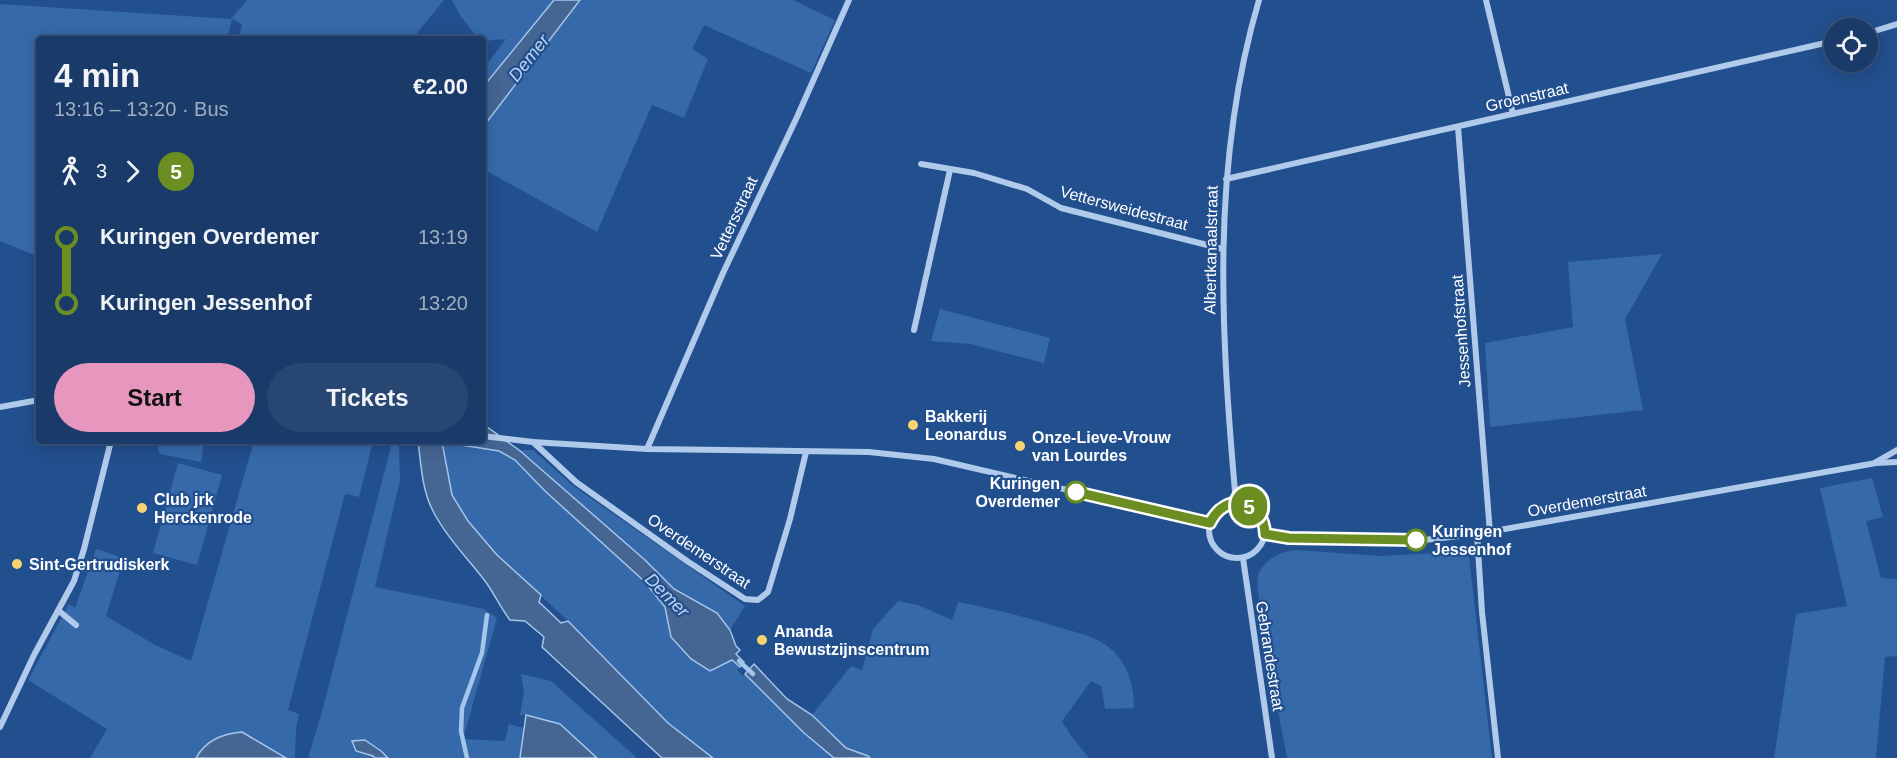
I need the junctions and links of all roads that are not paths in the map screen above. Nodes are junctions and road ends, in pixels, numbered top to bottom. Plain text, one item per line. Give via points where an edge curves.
1 (849, 0) edge
2 (1259, 0) edge
3 (1486, 0) edge
4 (1897, 24) edge
5 (1878, 30) edge
6 (1824, 43) edge
7 (1513, 114) junction
8 (1458, 127) junction
9 (921, 164) dead end
10 (950, 170) junction
11 (1226, 179) junction
12 (1223, 249) junction
13 (914, 330) dead end
14 (36, 401) edge
15 (0, 407) edge
16 (486, 436) edge
17 (533, 442) junction
18 (110, 444) edge
19 (647, 449) junction
20 (1897, 450) edge
21 (806, 452) junction
22 (1876, 462) junction
23 (1897, 462) edge
24 (1236, 503) junction
25 (1210, 523) junction
26 (1490, 533) junction
27 (1265, 534) junction
28 (1477, 534) junction
29 (1243, 558) junction
30 (59, 611) junction
31 (76, 625) dead end
32 (0, 727) edge
33 (1272, 758) edge
34 (1498, 758) edge

1 - 19 street, Vettersstraat
2 - 11 street, Albertkanaalstraat via 1235,112
3 - 7 street
4 - 5 street
6 - 7 street, Groenstraat
7 - 8 street, Groenstraat
8 - 11 street, Groenstraat
8 - 26 street, Jessenhofstraat
9 - 10 street, Vettersweidestraat
10 - 12 street, Vettersweidestraat via 1027,189 1061,208
10 - 13 street
11 - 12 street, Albertkanaalstraat
12 - 24 street, Albertkanaalstraat
14 - 15 street
16 - 17 street
17 - 19 street
17 - 21 street, Overdemerstraat via 576,482 687,561 745,599 758,600 768,592
18 - 30 street via 84,549
19 - 21 street
20 - 22 street, Overdemerstraat
21 - 25 street via 869,452 934,459
22 - 23 street, Overdemerstraat
22 - 26 street, Overdemerstraat
24 - 25 street via 1220,508
24 - 27 street via 1246,504 1261,516
25 - 29 street via 1213,545 1231,558
26 - 28 street, Overdemerstraat
27 - 28 street, Overdemerstraat via 1289,538 1424,540
27 - 29 street via 1258,549
28 - 34 street
29 - 33 street, Gebrandestraat
30 - 31 street
30 - 32 street

